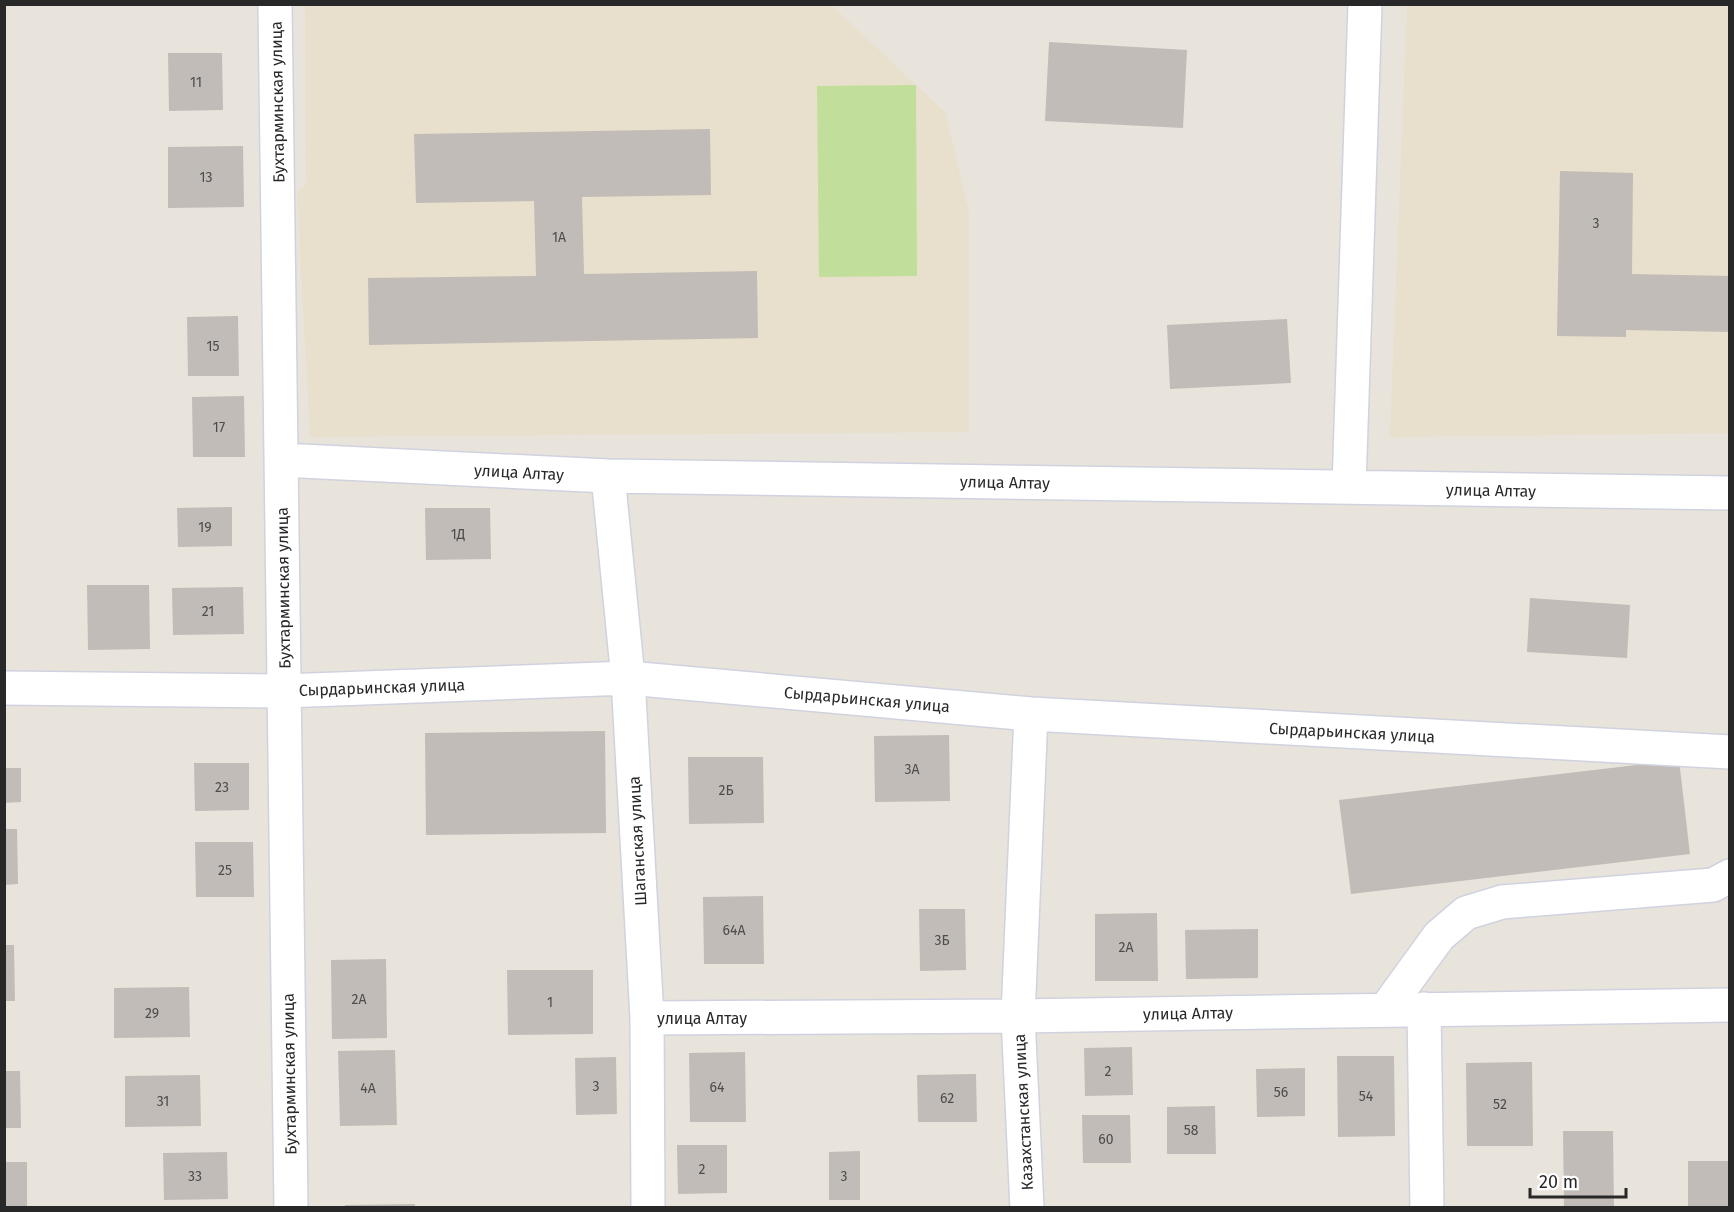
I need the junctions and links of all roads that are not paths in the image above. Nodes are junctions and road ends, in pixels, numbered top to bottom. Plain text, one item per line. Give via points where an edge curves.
1 (275, 4) edge
2 (1365, 4) edge
3 (281, 460) junction
4 (608, 476) junction
5 (1349, 488) junction
6 (1730, 493) edge
7 (628, 678) junction
8 (4, 688) edge
9 (284, 691) junction
10 (1031, 714) junction
11 (1730, 752) edge
12 (1730, 876) edge
13 (1730, 1005) edge
14 (1386, 1009) junction
15 (1424, 1009) junction
16 (1018, 1016) junction
17 (647, 1018) junction
18 (291, 1208) edge
19 (648, 1208) edge
20 (1027, 1208) edge
21 (1427, 1208) edge

1 - 3 street, Бухтарминская улица
2 - 5 street
3 - 4 street, улица Алтау
3 - 9 street, Бухтарминская улица
4 - 5 street, улица Алтау
4 - 7 street, Шаганская улица
5 - 6 street, улица Алтау
7 - 9 street, Сырдарьинская улица
7 - 10 street, Сырдарьинская улица
7 - 17 street, Шаганская улица
8 - 9 street, Сырдарьинская улица
9 - 18 street, Бухтарминская улица
10 - 11 street, Сырдарьинская улица
10 - 16 street, Казахстанская улица
12 - 14 street via 1713,885 1502,902 1466,913 1439,936
13 - 15 street, улица Алтау
14 - 15 street, улица Алтау
14 - 16 street, улица Алтау
15 - 21 street
16 - 17 street, улица Алтау
16 - 20 street, Казахстанская улица
17 - 19 street, Шаганская улица

